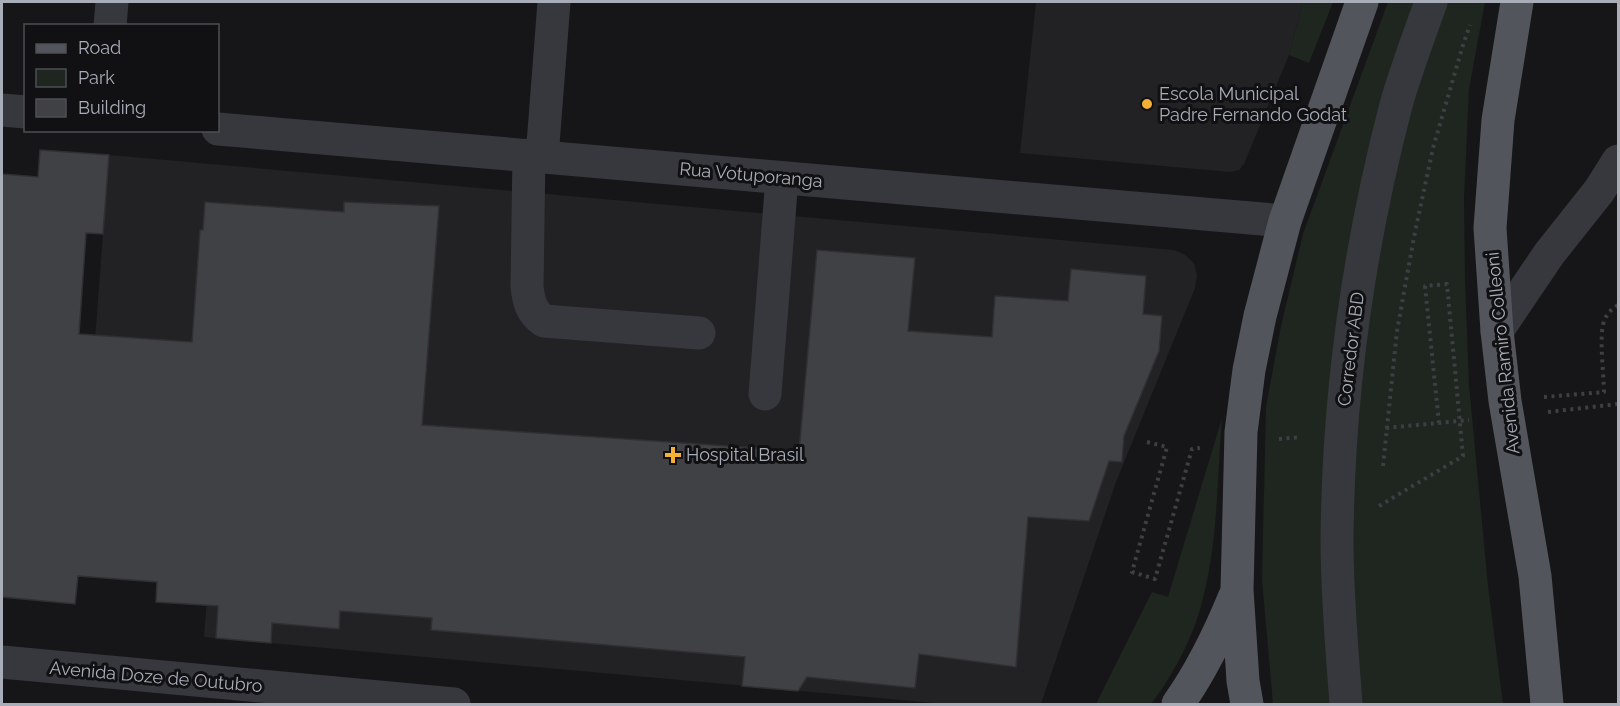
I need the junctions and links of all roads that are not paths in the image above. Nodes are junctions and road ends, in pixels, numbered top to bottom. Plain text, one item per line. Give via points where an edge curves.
1 (112, 2) edge
2 (554, 2) edge
3 (1362, 2) edge
4 (1431, 2) edge
5 (1517, 2) edge
6 (110, 24) edge
7 (2, 110) edge
8 (24, 112) edge
9 (219, 129) edge
10 (536, 156) junction
11 (1618, 161) edge
12 (782, 178) junction
13 (1285, 221) junction
14 (1497, 331) junction
15 (699, 333) dead end
16 (765, 394) dead end
17 (1237, 590) junction
18 (2, 662) edge
19 (454, 705) edge
20 (1178, 705) edge
21 (1247, 705) edge
22 (1346, 705) edge
23 (1547, 705) edge

1 - 6 street
2 - 10 street
3 - 13 main road
4 - 22 street, Corredor ABD via 1397,103 1348,351 1337,543
5 - 14 main road, Avenida Ramiro Colleoni via 1498,120 1490,228
7 - 8 street
9 - 10 street, Rua Votuporanga
10 - 12 street, Rua Votuporanga
10 - 15 street via 527,287 536,315 544,321
11 - 14 street
12 - 13 street, Rua Votuporanga
12 - 16 street
13 - 17 main road via 1249,370 1241,432
14 - 23 main road, Avenida Ramiro Colleoni via 1504,401 1534,576
17 - 20 main road via 1218,639
17 - 21 main road
18 - 19 street, Avenida Doze de Outubro

